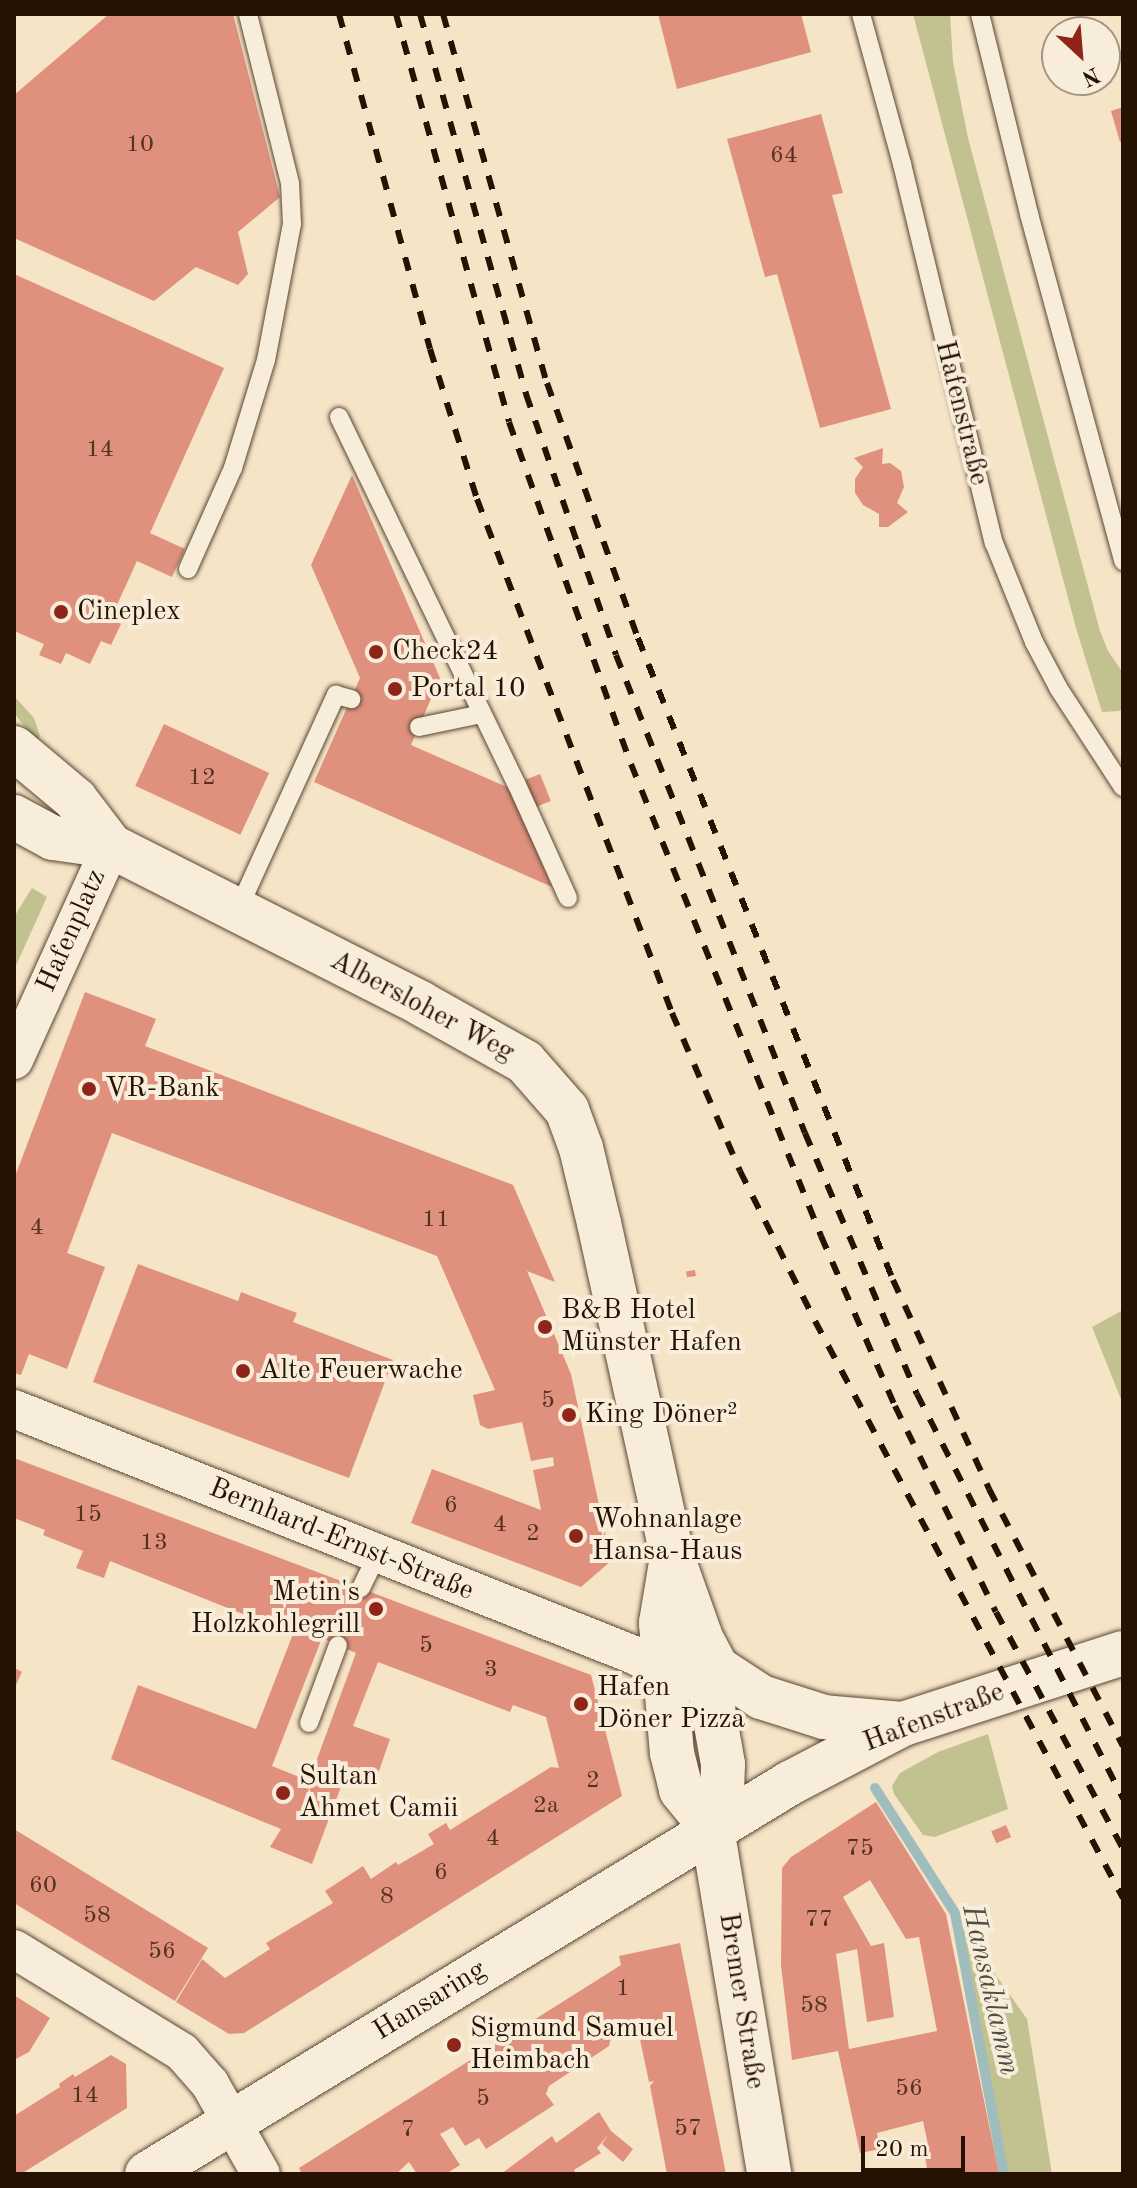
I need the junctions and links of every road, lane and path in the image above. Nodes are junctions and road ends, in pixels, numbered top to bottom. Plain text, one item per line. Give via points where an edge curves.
1 (248, 14) edge
2 (861, 14) edge
3 (980, 14) edge
4 (339, 417) dead end
5 (1123, 561) edge
6 (188, 569) dead end
7 (351, 699) dead end
8 (482, 714) junction
9 (419, 727) dead end
10 (14, 748) edge
11 (1123, 787) edge
12 (14, 817) edge
13 (111, 846) junction
14 (568, 898) dead end
15 (237, 912) junction
16 (14, 1060) edge
17 (14, 1409) edge
18 (672, 1556) junction
19 (700, 1635) junction
20 (338, 1645) dead end
21 (1123, 1653) edge
22 (667, 1672) junction
23 (309, 1723) dead end
24 (903, 1724) junction
25 (712, 1828) junction
26 (14, 1949) edge
27 (234, 2121) junction
28 (147, 2174) edge
29 (261, 2174) edge
30 (769, 2174) edge

1 - 6 lane via 290,183 292,224 254,400 233,468
2 - 11 lane, Hafenstraße via 994,543 1034,642
3 - 5 lane
4 - 8 lane
7 - 15 lane via 336,695
8 - 9 lane
8 - 14 lane
10 - 13 main road, Albersloher Weg via 75,799
12 - 13 main road, Albersloher Weg via 53,838
13 - 15 main road, Albersloher Weg
13 - 16 street, Hafenplatz
15 - 18 main road, Albersloher Weg via 498,1045 525,1062 567,1110 599,1223
17 - 22 street, Bernhard-Ernst-Straße via 369,1572 634,1655
18 - 19 main road, Albersloher Weg
18 - 22 main road, Albersloher Weg via 661,1623
19 - 24 main road via 717,1668 761,1697 824,1717
19 - 25 main road, Albersloher Weg via 723,1764
20 - 23 lane
21 - 24 main road, Hafenstraße
22 - 25 main road, Albersloher Weg via 675,1771 681,1790
24 - 25 main road, Hafenstraße
25 - 27 main road, Hansaring
25 - 30 main road, Bremer Straße
26 - 27 street via 182,2052
27 - 28 main road, Hansaring
27 - 29 street

